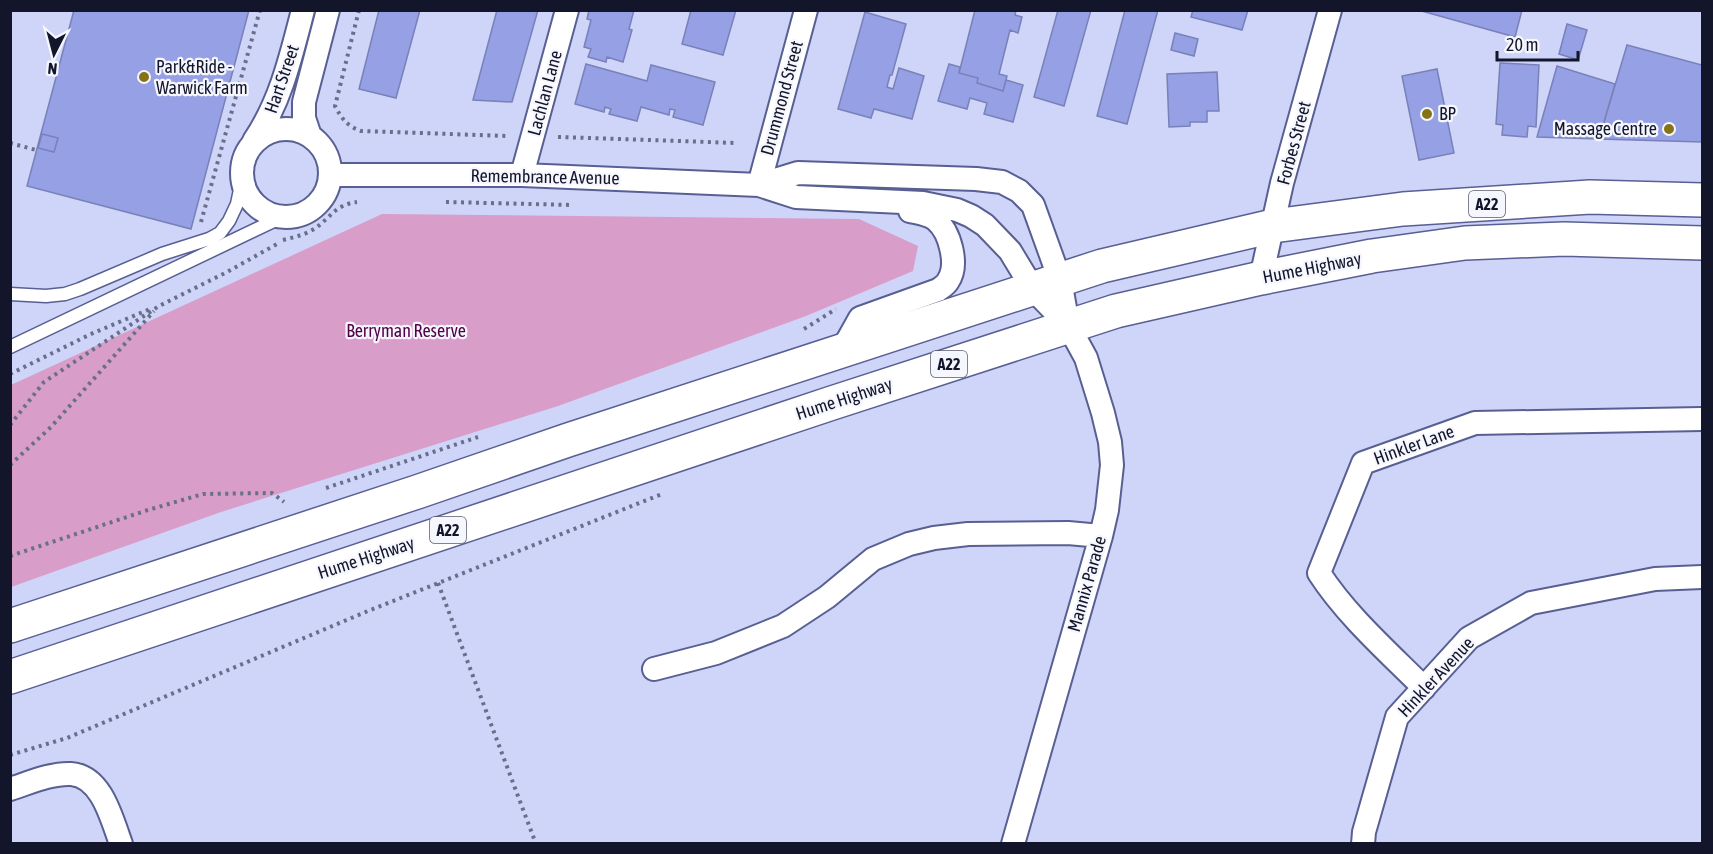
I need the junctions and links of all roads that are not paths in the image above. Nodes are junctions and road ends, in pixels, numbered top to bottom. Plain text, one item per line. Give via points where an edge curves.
1 (303, 10) edge
2 (328, 10) edge
3 (567, 10) edge
4 (806, 10) edge
5 (1330, 10) edge
6 (310, 136) junction
7 (252, 144) junction
8 (331, 175) junction
9 (522, 176) junction
10 (242, 180) junction
11 (759, 184) junction
12 (854, 200) junction
13 (1702, 200) edge
14 (282, 218) junction
15 (1273, 225) junction
16 (1702, 243) edge
17 (1261, 278) junction
18 (1047, 285) junction
19 (10, 294) edge
20 (1068, 325) junction
21 (10, 347) edge
22 (841, 352) junction
23 (1702, 419) edge
24 (1101, 536) junction
25 (1702, 577) edge
26 (10, 626) edge
27 (654, 669) dead end
28 (10, 677) edge
29 (1424, 688) junction
30 (10, 789) edge
31 (121, 843) edge
32 (1012, 843) edge
33 (1363, 843) edge

1 - 7 street, Hart Street via 277,101
2 - 6 street, Hart Street via 304,102
3 - 9 street, Lachlan Lane
4 - 11 street, Drummond Street
5 - 15 street, Forbes Street
6 - 7 street via 298,130 273,130
6 - 8 street via 326,153
7 - 10 street via 245,155
8 - 9 street, Remembrance Avenue
8 - 14 street via 321,202 297,217
9 - 11 street, Remembrance Avenue
10 - 14 street via 246,194 256,206
10 - 19 lane via 229,221 209,239 64,294
11 - 12 street, Remembrance Avenue via 796,197
11 - 18 street, Remembrance Avenue via 798,173 1002,182 1033,205 1045,233
12 - 18 street, Remembrance Avenue via 922,203 971,216
12 - 22 street, Remembrance Avenue via 926,214 936,220 948,239 953,265 948,283 938,290 860,318
13 - 15 highway, A22 via 1590,197 1403,209
14 - 21 lane
15 - 17 street, Forbes Street
15 - 18 highway, A22 via 1102,266
16 - 17 highway, Hume Highway / A22 via 1564,239 1465,243
17 - 20 highway, Hume Highway / A22 via 1116,310
18 - 20 street, Mannix Parade
18 - 22 highway, A22
20 - 24 street, Mannix Parade via 1086,358 1110,442 1110,489
20 - 28 highway, Hume Highway / A22
22 - 26 highway, A22
23 - 29 street, Hinkler Lane via 1475,423 1363,463 1318,573 1362,626
24 - 27 street via 968,534 909,544 873,559 827,597 783,626 717,652
24 - 32 street, Mannix Parade
25 - 29 street, Hinkler Avenue via 1655,579 1531,603 1469,638
29 - 33 street, Hinkler Avenue via 1397,717
30 - 31 street via 55,776 72,774 85,779 102,796

